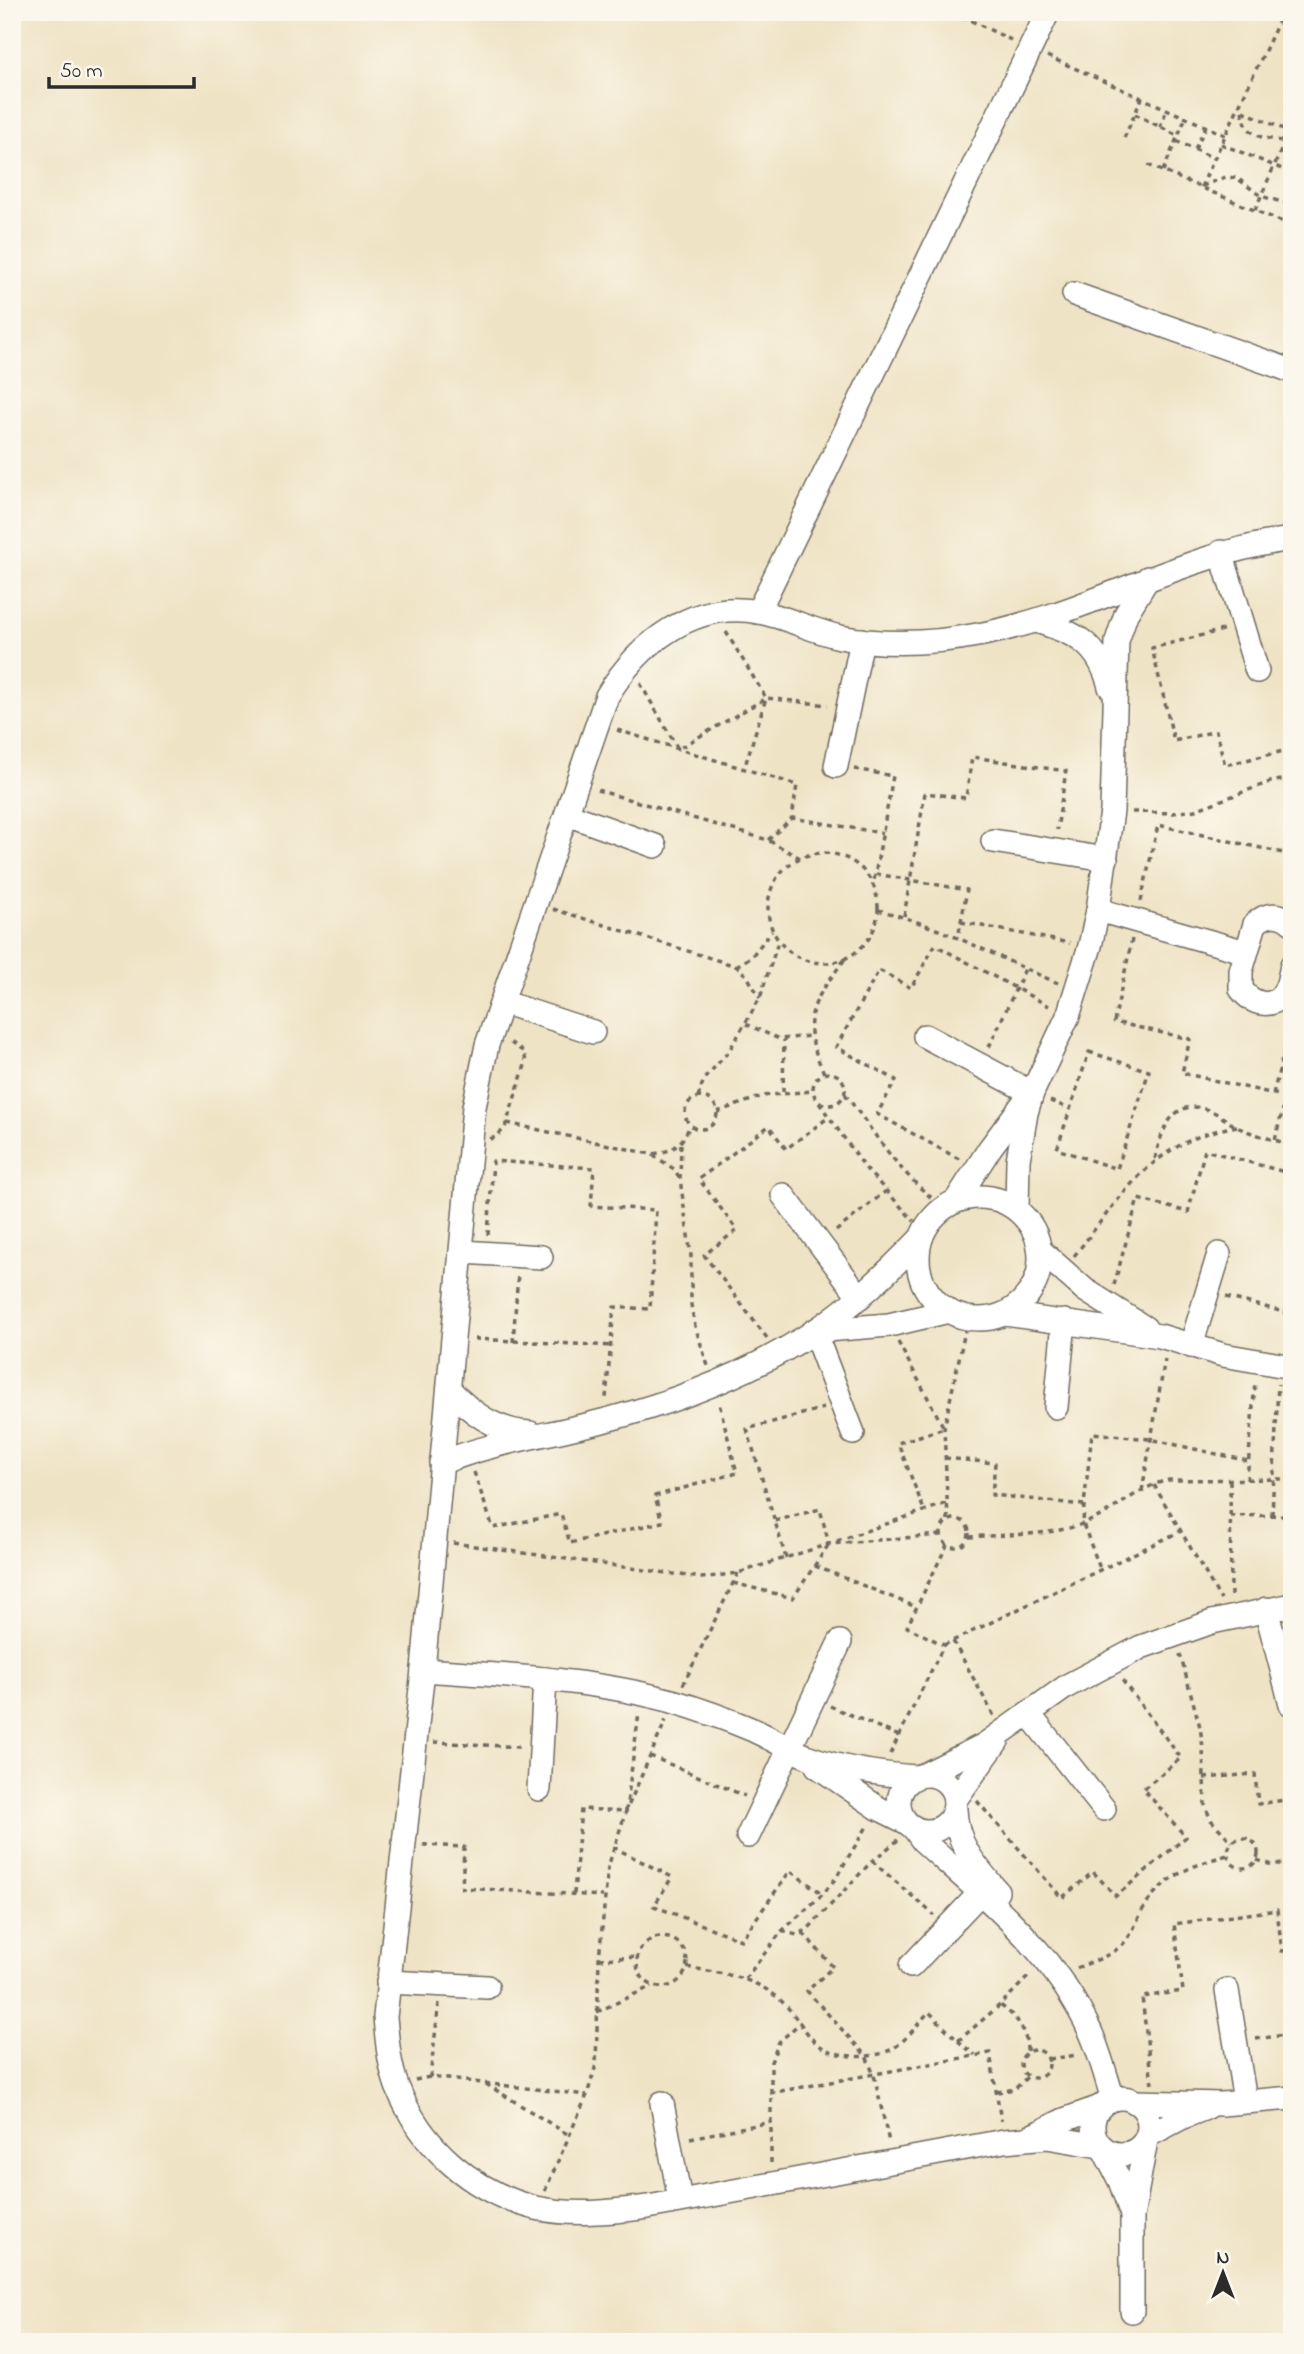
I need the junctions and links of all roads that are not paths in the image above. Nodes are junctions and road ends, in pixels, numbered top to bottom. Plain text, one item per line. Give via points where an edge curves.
1 (1048, 12) edge
2 (1074, 294) dead end
3 (1292, 370) edge
4 (1292, 539) edge
5 (1221, 552) junction
6 (1148, 578) junction
7 (758, 611) junction
8 (1036, 621) junction
9 (862, 640) junction
10 (1257, 671) dead end
11 (1117, 710) junction
12 (836, 766) road end
13 (567, 814) junction
14 (993, 841) dead end
15 (655, 846) dead end
16 (1106, 859) junction
17 (1098, 910) junction
18 (1292, 923) edge
19 (1246, 952) junction
20 (1292, 965) edge
21 (502, 1002) junction
22 (593, 1032) dead end
23 (925, 1036) dead end
24 (1032, 1093) junction
25 (783, 1195) dead end
26 (950, 1204) junction
27 (1017, 1209) junction
28 (923, 1235) junction
29 (1041, 1251) junction
30 (463, 1252) junction
31 (1219, 1254) dead end
32 (530, 1256) road end
33 (860, 1297) junction
34 (958, 1314) junction
35 (1005, 1314) junction
36 (1064, 1321) junction
37 (814, 1331) junction
38 (1173, 1340) junction
39 (1276, 1365) edge
40 (449, 1389) junction
41 (1056, 1407) dead end
42 (853, 1433) dead end
43 (543, 1434) junction
44 (441, 1463) junction
45 (1292, 1605) edge
46 (1266, 1609) junction
47 (841, 1642) dead end
48 (423, 1670) junction
49 (545, 1679) junction
50 (1290, 1704) edge
51 (1028, 1713) junction
52 (1003, 1733) junction
53 (797, 1751) junction
54 (920, 1776) junction
55 (539, 1788) dead end
56 (955, 1805) junction
57 (1104, 1809) dead end
58 (909, 1824) junction
59 (748, 1836) dead end
60 (981, 1892) junction
61 (1018, 1926) junction
62 (911, 1966) dead end
63 (388, 1982) junction
64 (487, 1987) dead end
65 (1227, 1990) dead end
66 (1292, 2098) edge
67 (1233, 2102) junction
68 (662, 2103) dead end
69 (1125, 2103) junction
70 (1030, 2138) junction
71 (1147, 2138) junction
72 (1101, 2147) junction
73 (680, 2200) junction
74 (1132, 2217) junction
75 (1132, 2311) dead end

1 - 7 street
2 - 3 street
4 - 5 street
5 - 6 street
5 - 10 street
6 - 8 street
6 - 11 street via 1119,634
7 - 9 street
7 - 13 street via 714,613 687,621 662,634 629,663 607,696
8 - 9 street via 940,640
8 - 11 street via 1069,633 1092,648 1106,672
9 - 12 street
11 - 16 street
13 - 15 street
13 - 21 street
14 - 16 street
16 - 17 street
17 - 19 street
17 - 24 street via 1068,1016
18 - 19 street via 1275,915 1260,919
19 - 20 street via 1241,989 1254,1002 1263,1004 1280,997
21 - 22 street
21 - 30 street via 479,1076
23 - 24 street
24 - 26 street
24 - 27 street via 1018,1160
25 - 33 street
26 - 27 street via 981,1196
26 - 28 street
27 - 29 street via 1033,1227
28 - 33 street
28 - 34 street via 918,1262 924,1285 939,1304
29 - 35 street via 1033,1288
29 - 38 street via 1109,1307
30 - 32 street
30 - 40 street
31 - 38 street via 1208,1292
33 - 37 street
34 - 35 street via 981,1319
34 - 37 street
35 - 36 street
36 - 38 street
36 - 41 street
37 - 42 street
37 - 43 street via 779,1353 679,1397
38 - 39 street
40 - 43 street via 463,1405 501,1428
40 - 44 street
43 - 44 street
44 - 48 street
45 - 46 street
46 - 50 street
46 - 51 street via 1141,1647
47 - 53 street via 813,1699
48 - 49 street
48 - 63 street
49 - 53 street via 674,1702
49 - 55 street
51 - 52 street
51 - 57 street
52 - 54 street
52 - 56 street
53 - 54 street via 848,1768
53 - 58 street via 878,1808
53 - 59 street
54 - 56 street via 941,1778 953,1791
54 - 58 street via 902,1788 899,1797 901,1814
56 - 58 street via 951,1817 938,1829 921,1831
56 - 61 street via 962,1845
58 - 60 street
60 - 61 street
60 - 62 street
61 - 69 street via 1053,1967 1081,2012
63 - 64 street
63 - 73 street via 385,2017 397,2084 430,2143 457,2171 495,2193 537,2208 613,2212
65 - 67 street via 1235,2042
66 - 67 street
67 - 69 street
67 - 71 street via 1184,2117
68 - 73 street
69 - 70 street via 1064,2120
69 - 71 street via 1143,2108 1148,2117
69 - 72 street via 1095,2114 1093,2131
70 - 72 street via 1065,2138
70 - 73 street
71 - 72 street via 1131,2153 1111,2153
71 - 74 street
72 - 74 street via 1120,2181
74 - 75 street

